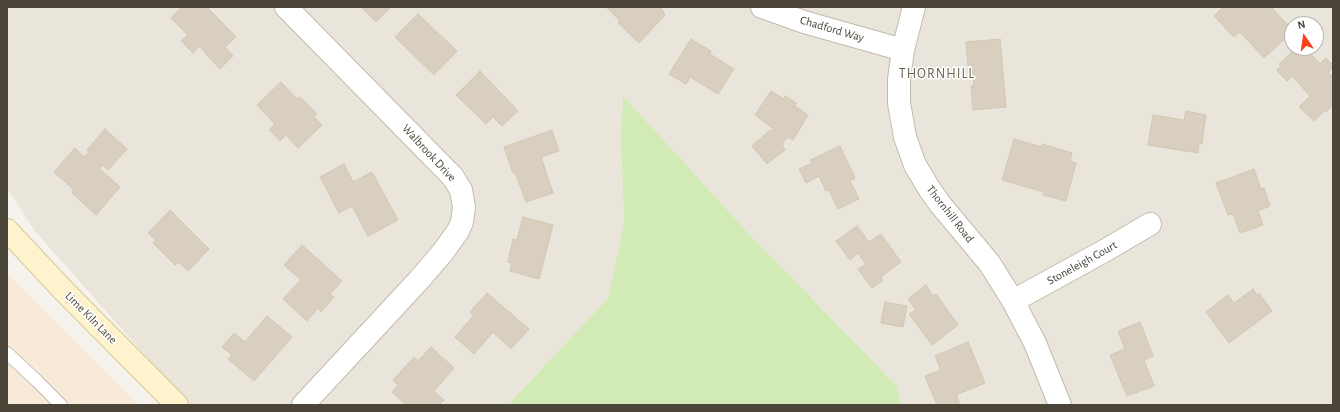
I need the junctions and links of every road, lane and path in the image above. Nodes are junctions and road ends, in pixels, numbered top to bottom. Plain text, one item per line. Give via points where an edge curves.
1 (286, 7) edge
2 (762, 7) edge
3 (914, 7) edge
4 (903, 50) junction
5 (1150, 224) dead end
6 (7, 230) edge
7 (1013, 301) junction
8 (7, 353) edge
9 (61, 405) edge
10 (177, 405) edge
11 (303, 405) edge
12 (1060, 405) edge

1 - 11 street, Walbrook Drive via 453,176 461,190 464,207 458,231 443,252
2 - 4 street, Chadford Way via 804,22
3 - 4 street, Thornhill Road
4 - 7 street, Thornhill Road via 899,103 905,137 915,165 940,204 990,264
5 - 7 street, Stoneleigh Court
6 - 10 main road, Lime Kiln Lane
7 - 12 street, Thornhill Road via 1035,343
8 - 9 lane

